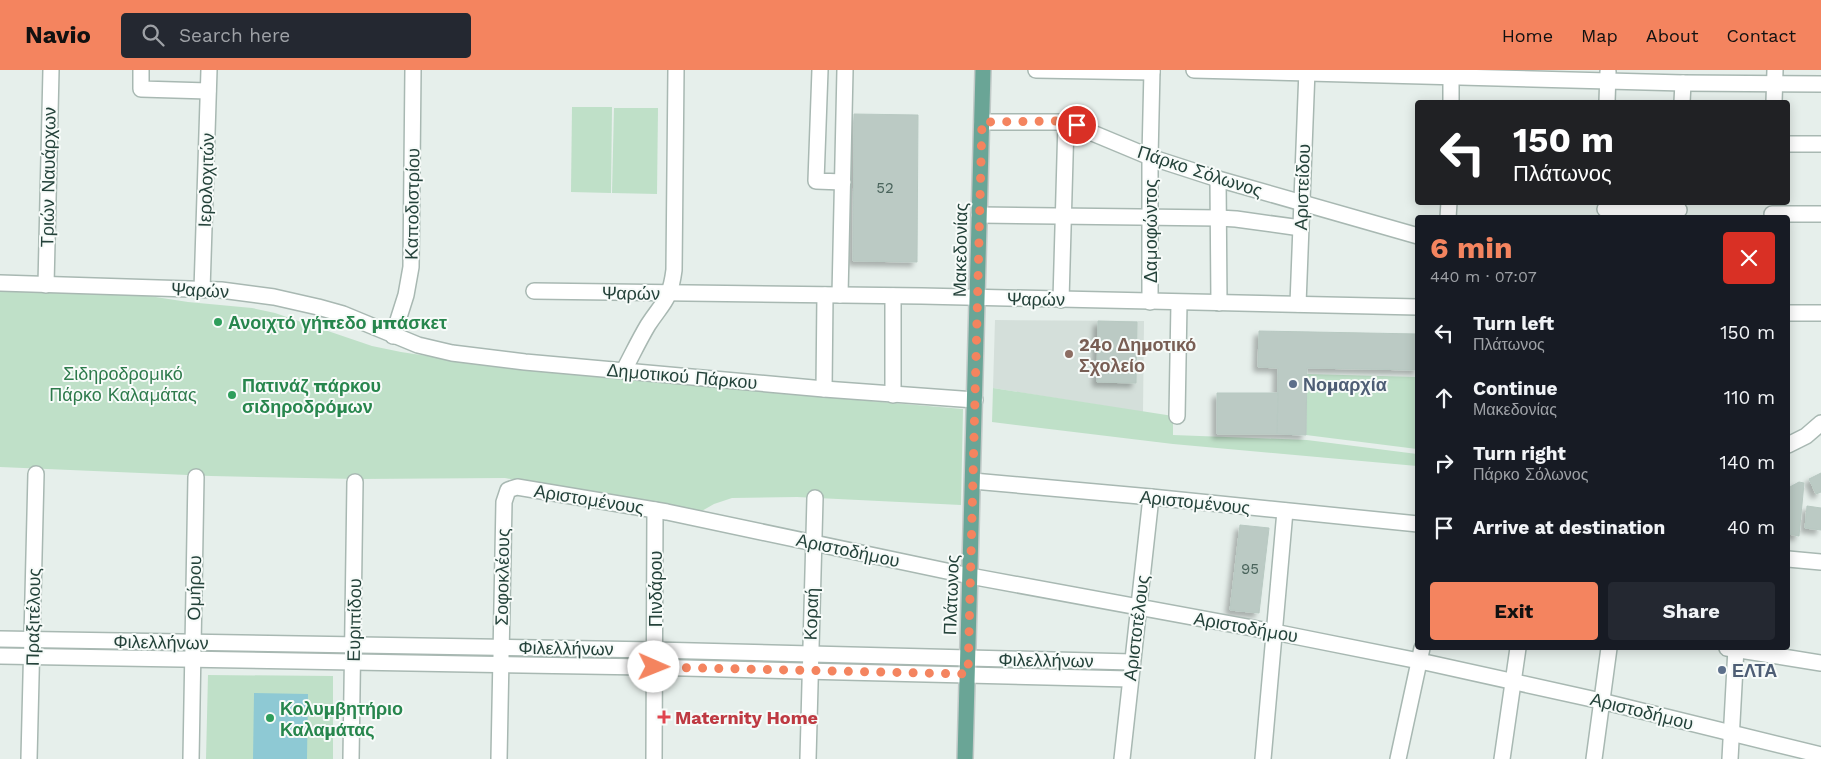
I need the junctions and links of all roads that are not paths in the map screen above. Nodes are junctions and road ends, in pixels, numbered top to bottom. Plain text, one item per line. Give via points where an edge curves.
1 (50, 70) edge
2 (141, 70) edge
3 (209, 70) edge
4 (413, 70) edge
5 (676, 70) edge
6 (820, 70) edge
7 (845, 70) edge
8 (983, 70) edge
9 (1036, 70) edge
10 (1194, 70) edge
11 (1152, 71) edge
12 (1307, 72) edge
13 (1451, 73) edge
14 (1608, 75) edge
15 (1775, 77) edge
16 (1682, 83) junction
17 (1821, 84) edge
18 (208, 90) junction
19 (1451, 100) edge
20 (1607, 100) edge
21 (1682, 100) edge
22 (1774, 100) edge
23 (982, 122) junction
24 (1066, 122) junction
25 (1790, 144) edge
26 (1821, 144) edge
27 (1150, 157) junction
28 (1218, 179) junction
29 (843, 182) junction
30 (1302, 203) junction
31 (1605, 210) edge
32 (1679, 210) edge
33 (1772, 211) edge
34 (1821, 214) edge
35 (980, 215) junction
36 (1064, 216) junction
37 (1150, 217) junction
38 (1219, 218) junction
39 (1301, 228) junction
40 (1415, 235) edge
41 (0, 284) edge
42 (46, 285) junction
43 (202, 290) junction
44 (534, 291) dead end
45 (670, 293) junction
46 (824, 295) junction
47 (840, 295) junction
48 (893, 296) junction
49 (977, 298) junction
50 (1061, 300) junction
51 (1150, 302) junction
52 (1179, 303) junction
53 (1219, 303) junction
54 (1298, 304) junction
55 (1415, 307) edge
56 (1790, 313) edge
57 (1821, 313) edge
58 (393, 336) junction
59 (624, 370) junction
60 (824, 389) junction
61 (893, 394) junction
62 (975, 400) junction
63 (1177, 416) dead end
64 (1821, 423) edge
65 (974, 431) joint
66 (1790, 444) edge
67 (36, 474) dead end
68 (196, 477) dead end
69 (356, 482) dead end
70 (973, 482) junction
71 (511, 488) joint
72 (1152, 497) junction
73 (815, 498) dead end
74 (661, 511) junction
75 (1285, 511) junction
76 (1415, 524) edge
77 (814, 543) junction
78 (1790, 559) edge
79 (1821, 562) edge
80 (970, 576) junction
81 (1139, 608) junction
82 (1274, 632) junction
83 (0, 639) edge
84 (32, 640) junction
85 (193, 643) junction
86 (353, 644) junction
87 (501, 647) junction
88 (654, 650) junction
89 (1518, 650) edge
90 (1609, 650) edge
91 (1733, 650) edge
92 (1745, 650) edge
93 (810, 654) junction
94 (1421, 654) edge
95 (0, 656) edge
96 (32, 656) junction
97 (193, 658) junction
98 (968, 658) junction
99 (353, 661) junction
100 (1132, 662) junction
101 (1821, 663) edge
102 (500, 664) junction
103 (654, 667) junction
104 (809, 670) junction
105 (968, 674) junction
106 (1130, 678) junction
107 (1513, 682) junction
108 (1601, 701) junction
109 (1732, 733) junction
110 (1821, 755) edge
111 (29, 759) edge
112 (191, 759) edge
113 (351, 759) edge
114 (499, 759) edge
115 (654, 759) edge
116 (808, 759) edge
117 (966, 759) edge
118 (1122, 759) edge
119 (1263, 759) edge
120 (1398, 759) edge
121 (1502, 759) edge
122 (1594, 759) edge
123 (1730, 759) edge

1 - 42 street, Τριών Ναυάρχων
2 - 18 street via 141,89
3 - 18 street, Ιερολοχιτών
4 - 58 street, Καποδιστρίου via 411,261 406,295
5 - 45 street via 674,270
6 - 29 street via 816,181
7 - 29 street
8 - 23 main road, Μακεδονίας
9 - 11 street
10 - 12 street
11 - 27 street, Δαμοφώντος
12 - 13 street
12 - 30 street, Αριστείδου
13 - 14 street
13 - 19 street
14 - 16 street
14 - 20 street
15 - 16 street
15 - 17 street
15 - 22 street
16 - 21 street
18 - 43 street, Ιερολοχιτών
23 - 24 street, Πάρκο Σόλωνος
23 - 35 main road, Μακεδονίας
24 - 27 street, Πάρκο Σόλωνος
24 - 36 street
25 - 26 street
27 - 28 street, Πάρκο Σόλωνος
27 - 37 street, Δαμοφώντος
28 - 30 street, Πάρκο Σόλωνος
28 - 38 street
29 - 47 street
30 - 39 street, Αριστείδου
30 - 40 street, Πάρκο Σόλωνος
31 - 32 street
33 - 34 street
35 - 36 street
35 - 49 main road, Μακεδονίας
36 - 37 street
36 - 50 street
37 - 38 street
37 - 51 street, Δαμοφώντος
38 - 39 street
38 - 53 street
39 - 54 street, Αριστείδου
41 - 42 street, Ψαρών
42 - 43 street, Ψαρών
43 - 58 street, Ψαρών via 292,300 331,310
44 - 45 street, Ψαρών
45 - 46 street, Ψαρών
45 - 59 street
46 - 47 street, Ψαρών
46 - 60 street
47 - 48 street, Ψαρών
48 - 49 street, Ψαρών
48 - 61 street
49 - 50 street, Ψαρών
49 - 62 main road, Μακεδονίας
50 - 51 street, Ψαρών
51 - 52 street, Ψαρών
52 - 53 street, Ψαρών
52 - 63 street
53 - 54 street, Ψαρών
54 - 55 street, Ψαρών
56 - 57 street
58 - 59 street, Δημοτικού Πάρκου via 452,354
59 - 60 street, Δημοτικού Πάρκου
60 - 61 street, Δημοτικού Πάρκου
61 - 62 street, Δημοτικού Πάρκου
62 - 65 main road, Μακεδονίας
64 - 66 street
65 - 70 main road, Πλάτωνος
67 - 84 street, Πραξιτέλους
68 - 85 street, Ομήρου
69 - 86 street, Ευριπίδου
70 - 72 street, Αριστομένους
70 - 80 main road, Πλάτωνος
71 - 74 street, Αριστομένους via 521,487
71 - 87 street, Σοφοκλέους via 504,502
72 - 75 street, Αριστομένους
72 - 81 street, Αριστοτέλους
73 - 77 street, Κοραή
74 - 77 street, Αριστοδήμου
74 - 88 street, Πινδάρου
75 - 76 street, Αριστομένους
75 - 82 street
77 - 80 street, Αριστοδήμου
77 - 93 street, Κοραή
78 - 79 street
80 - 81 street, Αριστοδήμου
80 - 98 main road, Πλάτωνος
81 - 82 street, Αριστοδήμου
81 - 100 street, Αριστοτέλους
82 - 94 street, Αριστοδήμου
82 - 119 street
83 - 84 street, Φιλελλήνων
84 - 85 street, Φιλελλήνων
84 - 96 street, Πραξιτέλους
85 - 86 street, Φιλελλήνων
85 - 97 street, Ομήρου
86 - 87 street, Φιλελλήνων
86 - 99 street, Ευριπίδου
87 - 88 street, Φιλελλήνων
87 - 102 street, Σοφοκλέους
88 - 93 street, Φιλελλήνων
88 - 103 street, Πινδάρου
89 - 107 street
90 - 108 street
91 - 109 street
92 - 101 street
93 - 98 street, Φιλελλήνων
93 - 104 street, Κοραή
94 - 107 street, Αριστοδήμου
94 - 120 street
95 - 96 street, Φιλελλήνων
96 - 97 street, Φιλελλήνων
96 - 111 street, Πραξιτέλους
97 - 99 street, Φιλελλήνων
97 - 112 street, Ομήρου
98 - 100 street, Φιλελλήνων
98 - 105 main road, Πλάτωνος
99 - 102 street, Φιλελλήνων
99 - 113 street, Ευριπίδου
100 - 106 street, Αριστοτέλους
102 - 103 street, Φιλελλήνων
102 - 114 street, Σοφοκλέους
103 - 104 street, Φιλελλήνων
103 - 115 street, Πινδάρου
104 - 105 street, Φιλελλήνων
104 - 116 street, Κοραή
105 - 106 street, Φιλελλήνων
105 - 117 main road, Πλάτωνος
106 - 118 street, Αριστοτέλους
107 - 108 street, Αριστοδήμου
107 - 121 street
108 - 109 street, Αριστοδήμου
108 - 122 street
109 - 110 street, Αριστοδήμου
109 - 123 street

